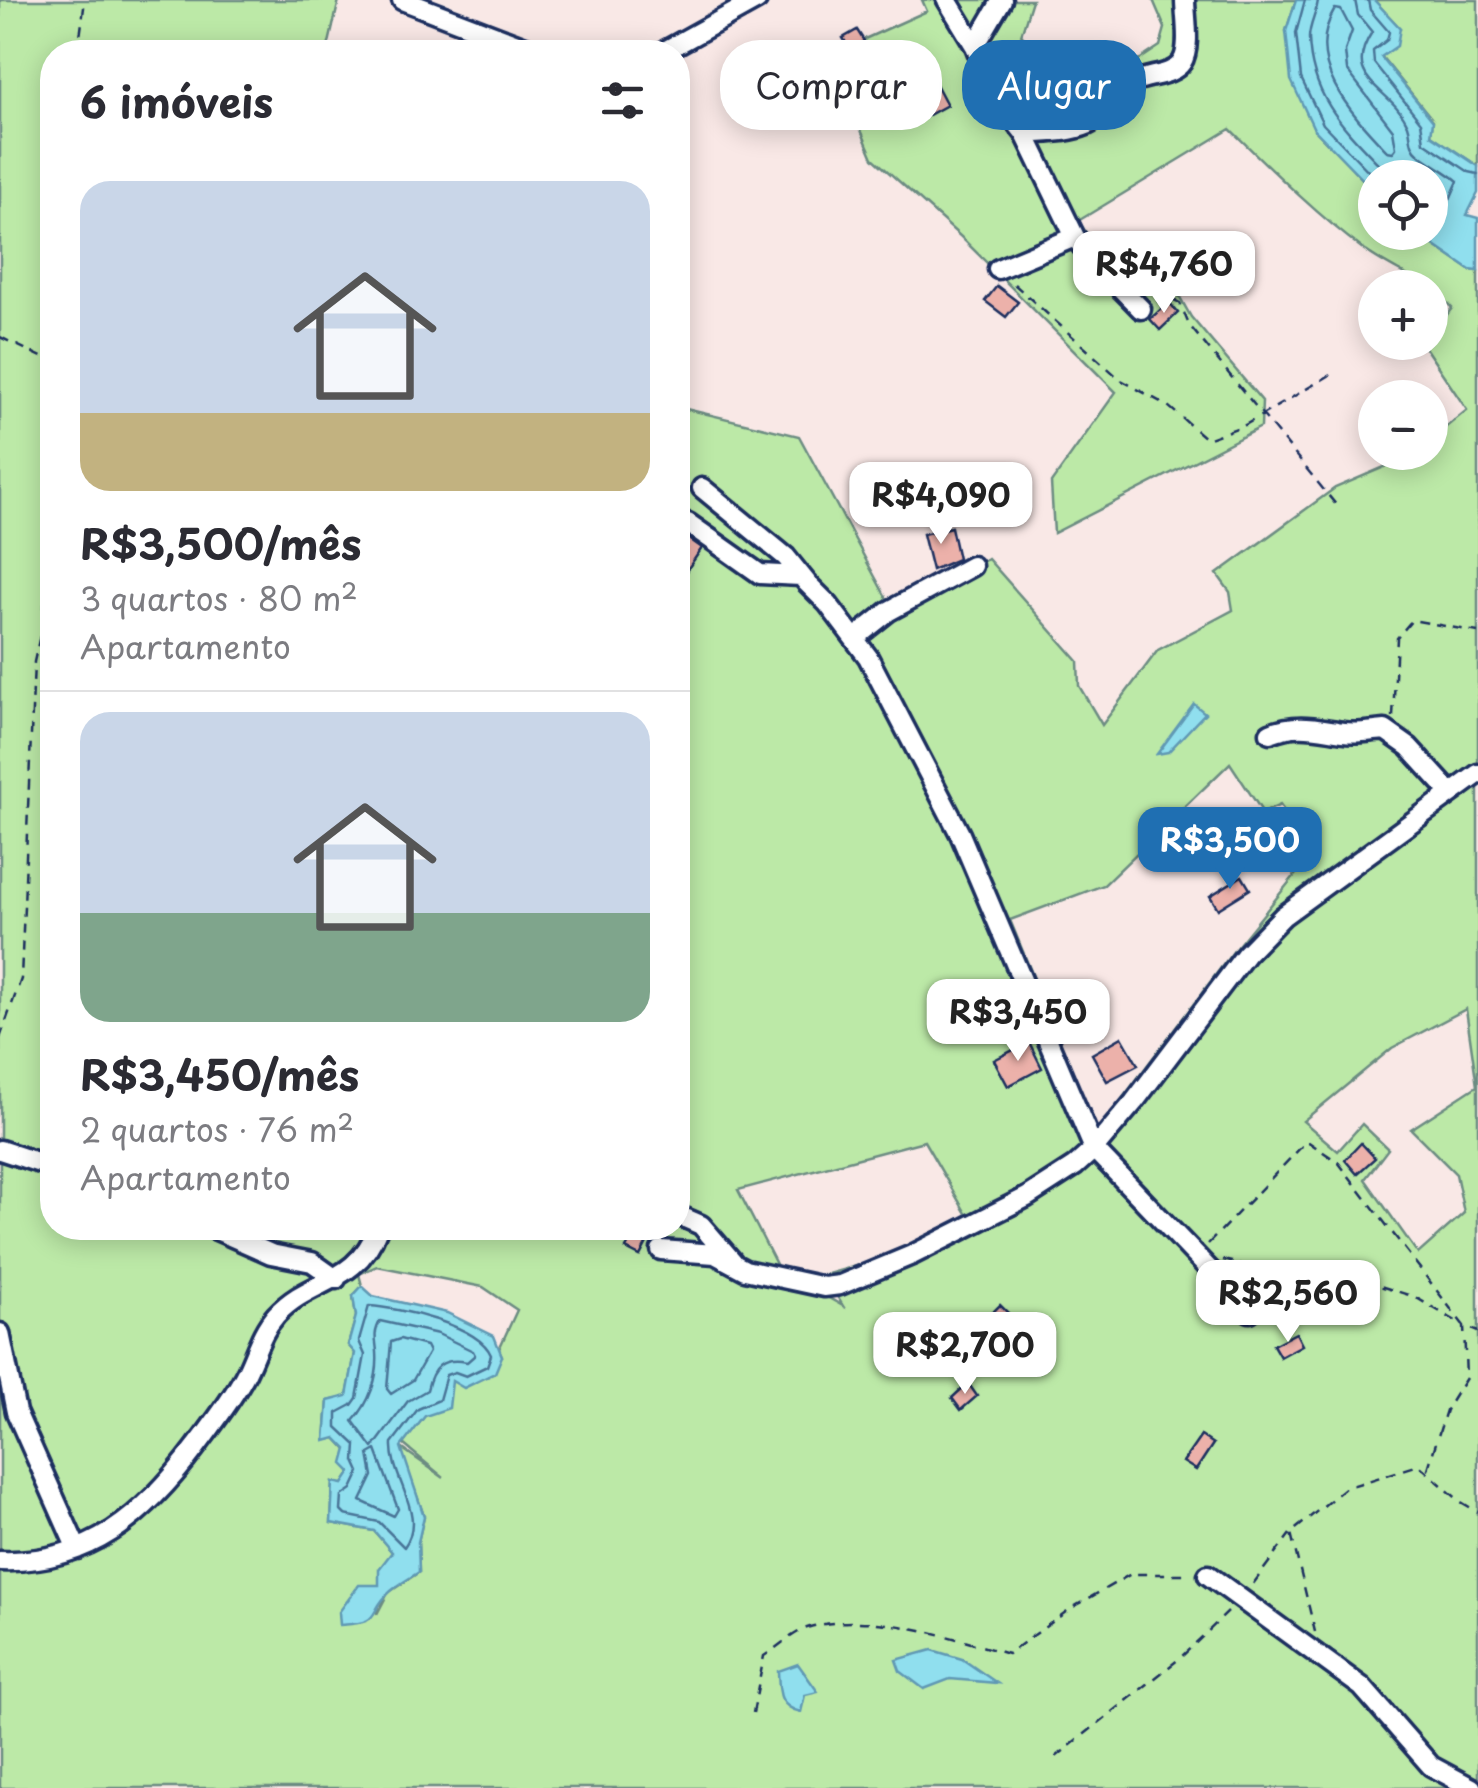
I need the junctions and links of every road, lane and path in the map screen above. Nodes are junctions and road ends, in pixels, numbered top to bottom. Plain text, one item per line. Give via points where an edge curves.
1 (85, 0) edge
2 (402, 0) edge
3 (758, 0) edge
4 (947, 0) edge
5 (1002, 0) edge
6 (1185, 0) edge
7 (80, 40) edge
8 (507, 40) edge
9 (686, 40) edge
10 (971, 40) edge
11 (979, 40) edge
12 (1022, 130) edge
13 (1025, 134) junction
14 (1075, 237) junction
15 (998, 269) joint
16 (1141, 309) joint
17 (0, 337) edge
18 (40, 356) edge
19 (1338, 371) dead end
20 (1262, 415) junction
21 (702, 488) dead end
22 (1338, 506) dead end
23 (690, 524) edge
24 (972, 566) dead end
25 (801, 576) junction
26 (40, 627) edge
27 (1478, 632) edge
28 (856, 638) junction
29 (39, 639) joint
30 (1270, 733) dead end
31 (1390, 734) junction
32 (1478, 774) edge
33 (1450, 792) junction
34 (0, 1038) edge
35 (1094, 1149) junction
36 (0, 1150) edge
37 (40, 1162) edge
38 (690, 1220) edge
39 (239, 1240) edge
40 (371, 1240) edge
41 (661, 1250) dead end
42 (1196, 1256) junction
43 (734, 1263) junction
44 (336, 1279) junction
45 (1250, 1312) dead end
46 (1464, 1326) junction
47 (1478, 1332) edge
48 (0, 1333) edge
49 (1427, 1472) junction
50 (1478, 1512) edge
51 (1291, 1533) junction
52 (77, 1549) junction
53 (0, 1561) edge
54 (1208, 1575) joint
55 (1241, 1600) junction
56 (1322, 1658) junction
57 (753, 1713) dead end
58 (1056, 1756) dead end
59 (1472, 1788) edge

1 - 7 path
2 - 8 street
3 - 9 street
4 - 10 street
5 - 11 street
6 - 13 street via 1186,53 1174,69 1134,81 1086,125
12 - 13 street
13 - 14 street
14 - 15 street
14 - 16 street
15 - 20 path via 1120,380 1168,406 1206,439
16 - 20 path via 1168,297 1180,304 1189,325
17 - 18 path
19 - 20 path
20 - 22 path
21 - 25 street
23 - 25 street via 760,574
24 - 28 street
25 - 28 street
26 - 29 path
27 - 31 path via 1412,620 1397,638
28 - 35 street via 960,834
29 - 34 path via 20,978
30 - 31 street via 1319,726
31 - 33 street
32 - 33 street
33 - 35 street via 1283,916
35 - 42 street
35 - 43 street via 1027,1197 840,1285 808,1285
36 - 37 street
38 - 43 street
39 - 44 street via 312,1262
40 - 44 street via 359,1262
41 - 43 street via 715,1254
42 - 45 street
42 - 46 path via 1293,1276 1348,1276 1415,1297
42 - 46 path via 1307,1140 1338,1162
44 - 52 street via 276,1315 216,1420 139,1513
46 - 47 path
46 - 49 path via 1466,1378 1446,1410
48 - 52 street via 16,1412
49 - 50 path
49 - 51 path via 1419,1465 1345,1488
51 - 55 path
51 - 56 path
52 - 53 street
54 - 55 street
54 - 57 path via 1131,1574 1008,1654 930,1630 863,1623 808,1628 764,1656
55 - 56 street
55 - 58 path via 1178,1660
56 - 59 street via 1362,1687 1431,1766

